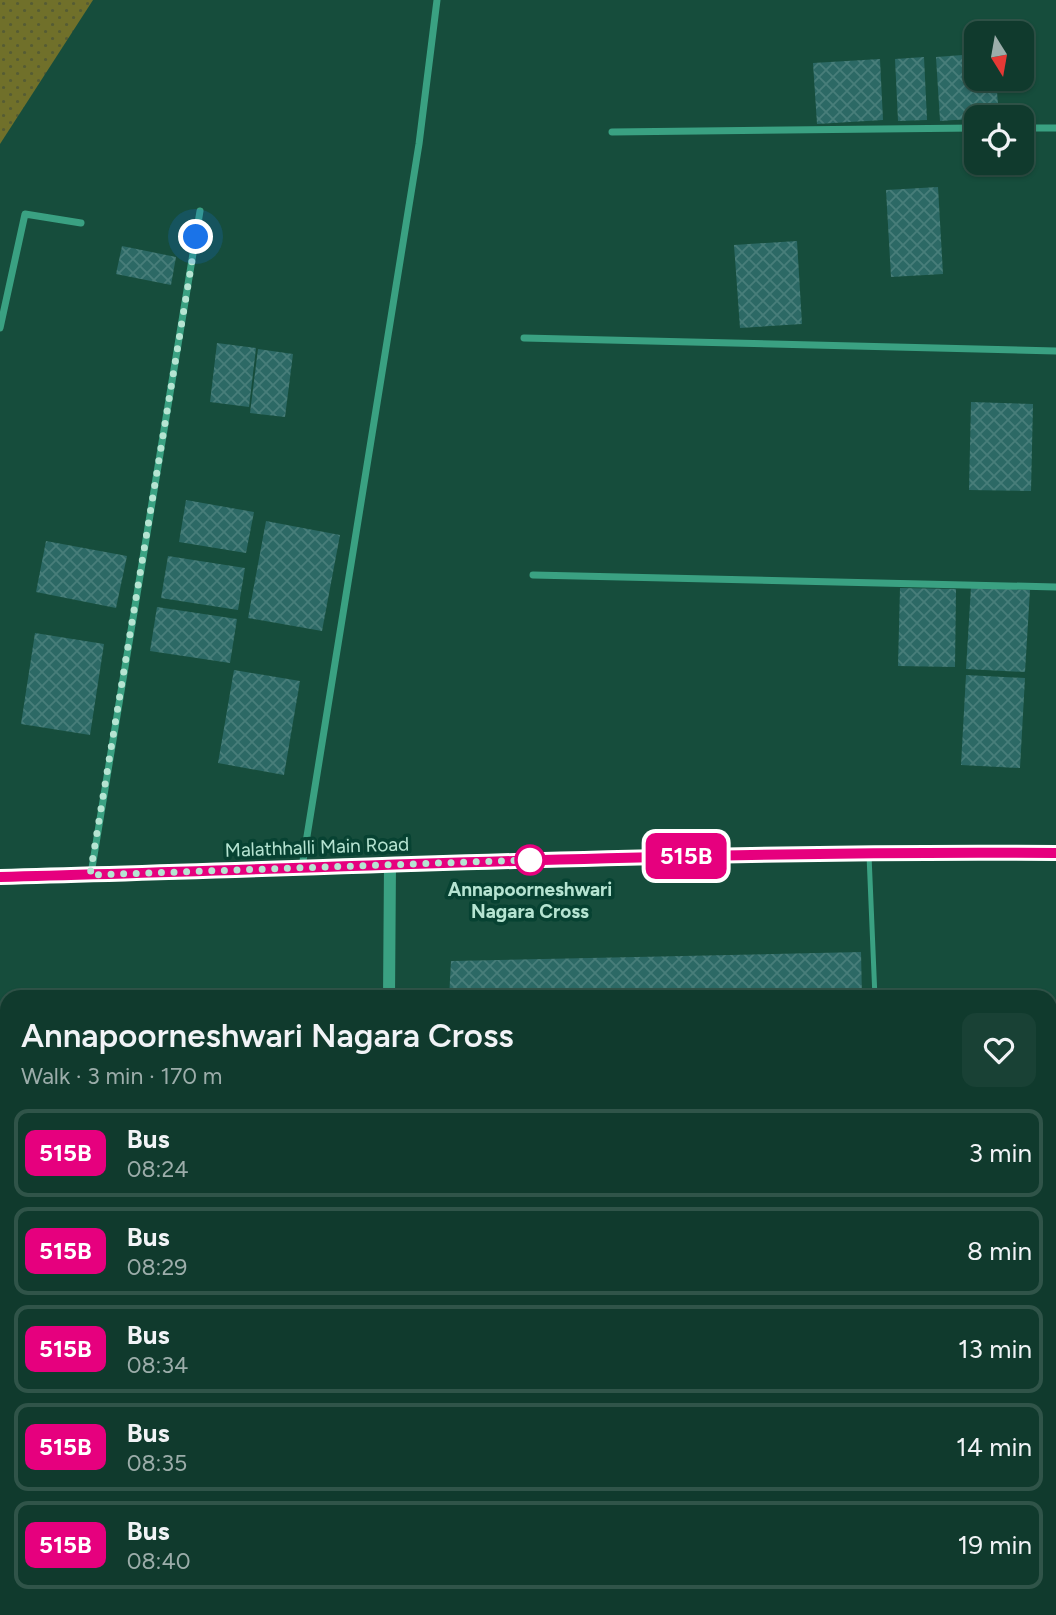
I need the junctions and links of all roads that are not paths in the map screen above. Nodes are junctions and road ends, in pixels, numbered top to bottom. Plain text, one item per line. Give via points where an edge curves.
1 (437, 0) edge
2 (964, 128) edge
3 (1034, 128) edge
4 (1056, 128) edge
5 (612, 132) dead end
6 (200, 211) dead end
7 (81, 223) dead end
8 (0, 328) edge
9 (524, 338) dead end
10 (1056, 352) edge
11 (533, 575) dead end
12 (1056, 587) edge
13 (869, 852) junction
14 (1056, 853) edge
15 (390, 864) junction
16 (302, 867) junction
17 (90, 875) junction
18 (0, 877) edge
19 (388, 990) edge
20 (875, 990) edge

1 - 16 street via 419,144
2 - 5 street
3 - 4 street
6 - 17 street
7 - 8 street via 24,214
9 - 10 street
11 - 12 street
13 - 14 main road, Malathhalli Main Road
13 - 15 main road, Malathhalli Main Road
13 - 20 lane
15 - 16 main road, Malathhalli Main Road
15 - 19 street
16 - 17 main road, Malathhalli Main Road
17 - 18 main road, Malathhalli Main Road

